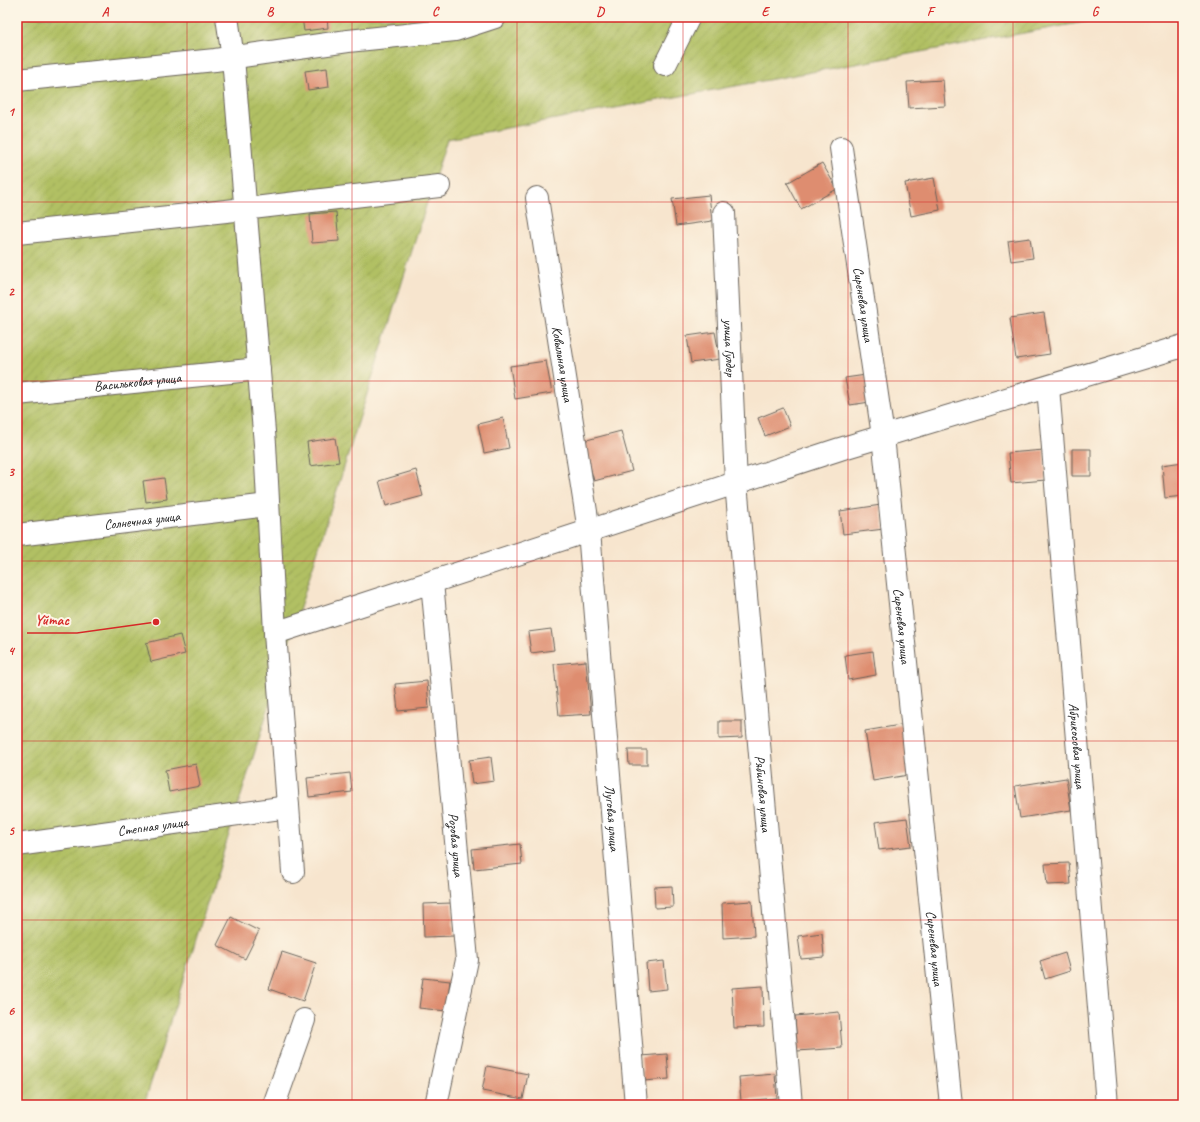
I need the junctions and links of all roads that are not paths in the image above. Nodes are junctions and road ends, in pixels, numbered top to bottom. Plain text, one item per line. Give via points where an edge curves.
1 (227, 17) edge
2 (495, 17) edge
3 (689, 17) edge
4 (233, 58) junction
5 (665, 65) dead end
6 (17, 80) edge
7 (841, 148) dead end
8 (439, 186) dead end
9 (537, 198) dead end
10 (246, 209) junction
11 (724, 213) dead end
12 (17, 233) edge
13 (1183, 346) edge
14 (259, 369) junction
15 (1048, 387) junction
16 (17, 394) edge
17 (883, 436) junction
18 (736, 483) junction
19 (268, 504) junction
20 (589, 530) junction
21 (17, 535) edge
22 (432, 582) junction
23 (275, 633) junction
24 (288, 807) junction
25 (17, 845) edge
26 (293, 872) dead end
27 (304, 1020) dead end
28 (274, 1105) edge
29 (436, 1105) edge
30 (636, 1105) edge
31 (791, 1105) edge
32 (950, 1105) edge
33 (1107, 1105) edge

1 - 4 street
2 - 4 street via 455,30 348,41
3 - 5 street
4 - 6 street
4 - 10 street
7 - 17 street, Сиреневая улица
8 - 10 street
9 - 20 street, Ковыльная улица
10 - 12 street
10 - 14 street
11 - 18 street, улица Гулдер
13 - 15 street
14 - 16 street, Васильковая улица
14 - 19 street
15 - 17 street
15 - 33 street, Абрикосовая улица
17 - 18 street
17 - 32 street, Сиреневая улица
18 - 20 street
18 - 31 street, Рябиновая улица
19 - 21 street, Солнечная улица
19 - 23 street
20 - 22 street
20 - 30 street, Луговая улица
22 - 23 street
22 - 29 street, Розовая улица via 467,960
23 - 24 street
24 - 25 street, Степная улица
24 - 26 street
27 - 28 street

